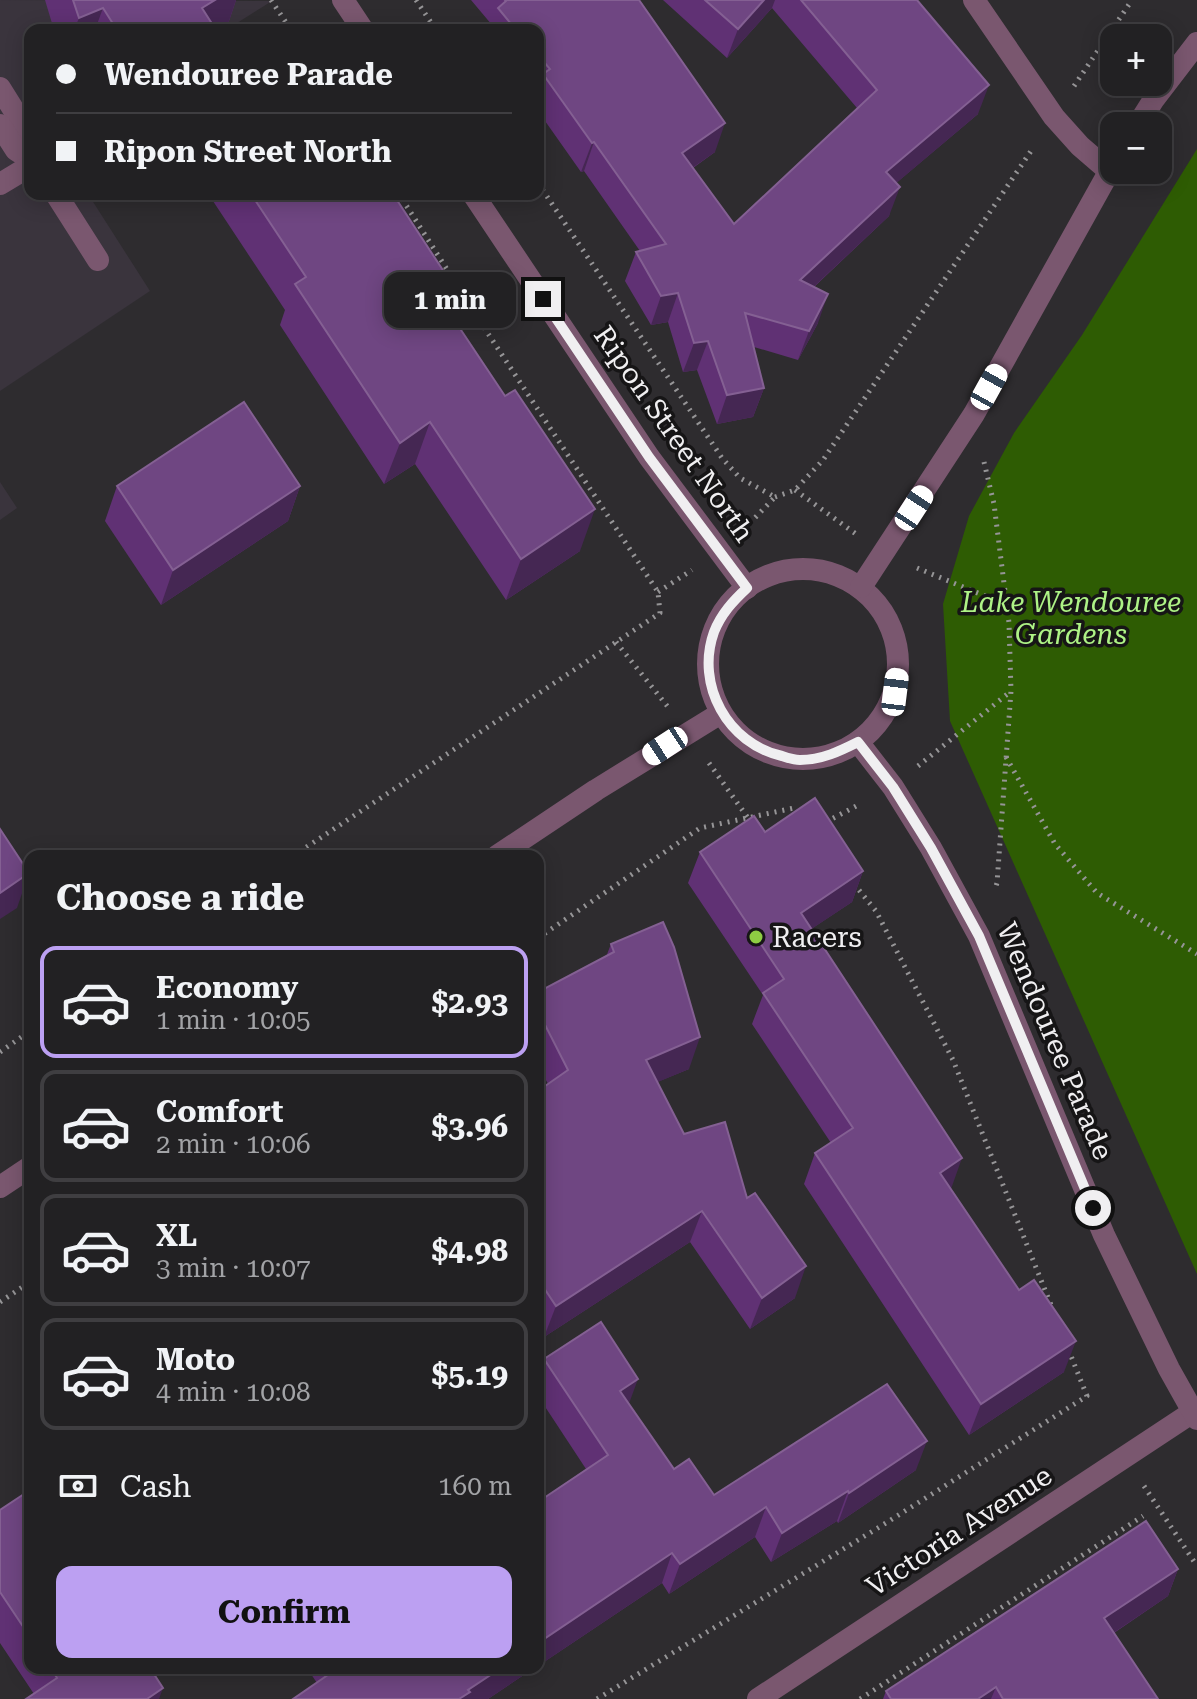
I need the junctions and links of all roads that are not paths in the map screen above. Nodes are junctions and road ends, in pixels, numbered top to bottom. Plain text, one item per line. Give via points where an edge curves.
1 (343, 0) edge
2 (974, 0) edge
3 (359, 24) edge
4 (1197, 43) edge
5 (0, 88) edge
6 (1146, 112) edge
7 (0, 125) edge
8 (24, 126) edge
9 (24, 155) edge
10 (1100, 160) edge
11 (24, 170) edge
12 (0, 184) edge
13 (1102, 184) edge
14 (60, 200) edge
15 (477, 200) edge
16 (98, 260) dead end
17 (861, 587) junction
18 (747, 588) junction
19 (721, 713) junction
20 (858, 742) junction
21 (506, 850) edge
22 (24, 1171) edge
23 (0, 1187) edge
24 (1195, 1415) edge
25 (758, 1699) edge

1 - 3 street
2 - 10 street via 1054,117
4 - 6 street
5 - 8 street
7 - 9 street
11 - 12 street
13 - 17 street via 974,414
14 - 16 street
15 - 18 street, Ripon Street North via 649,457
17 - 18 street via 827,572 799,569
17 - 20 street via 892,630 899,660 895,692 880,720
18 - 19 street via 727,607 714,632 711,687
19 - 20 street via 741,737 768,753 799,760 830,756
19 - 21 street
20 - 24 street, Wendouree Parade via 893,787 979,936 1104,1235
22 - 23 street
24 - 25 street, Victoria Avenue

